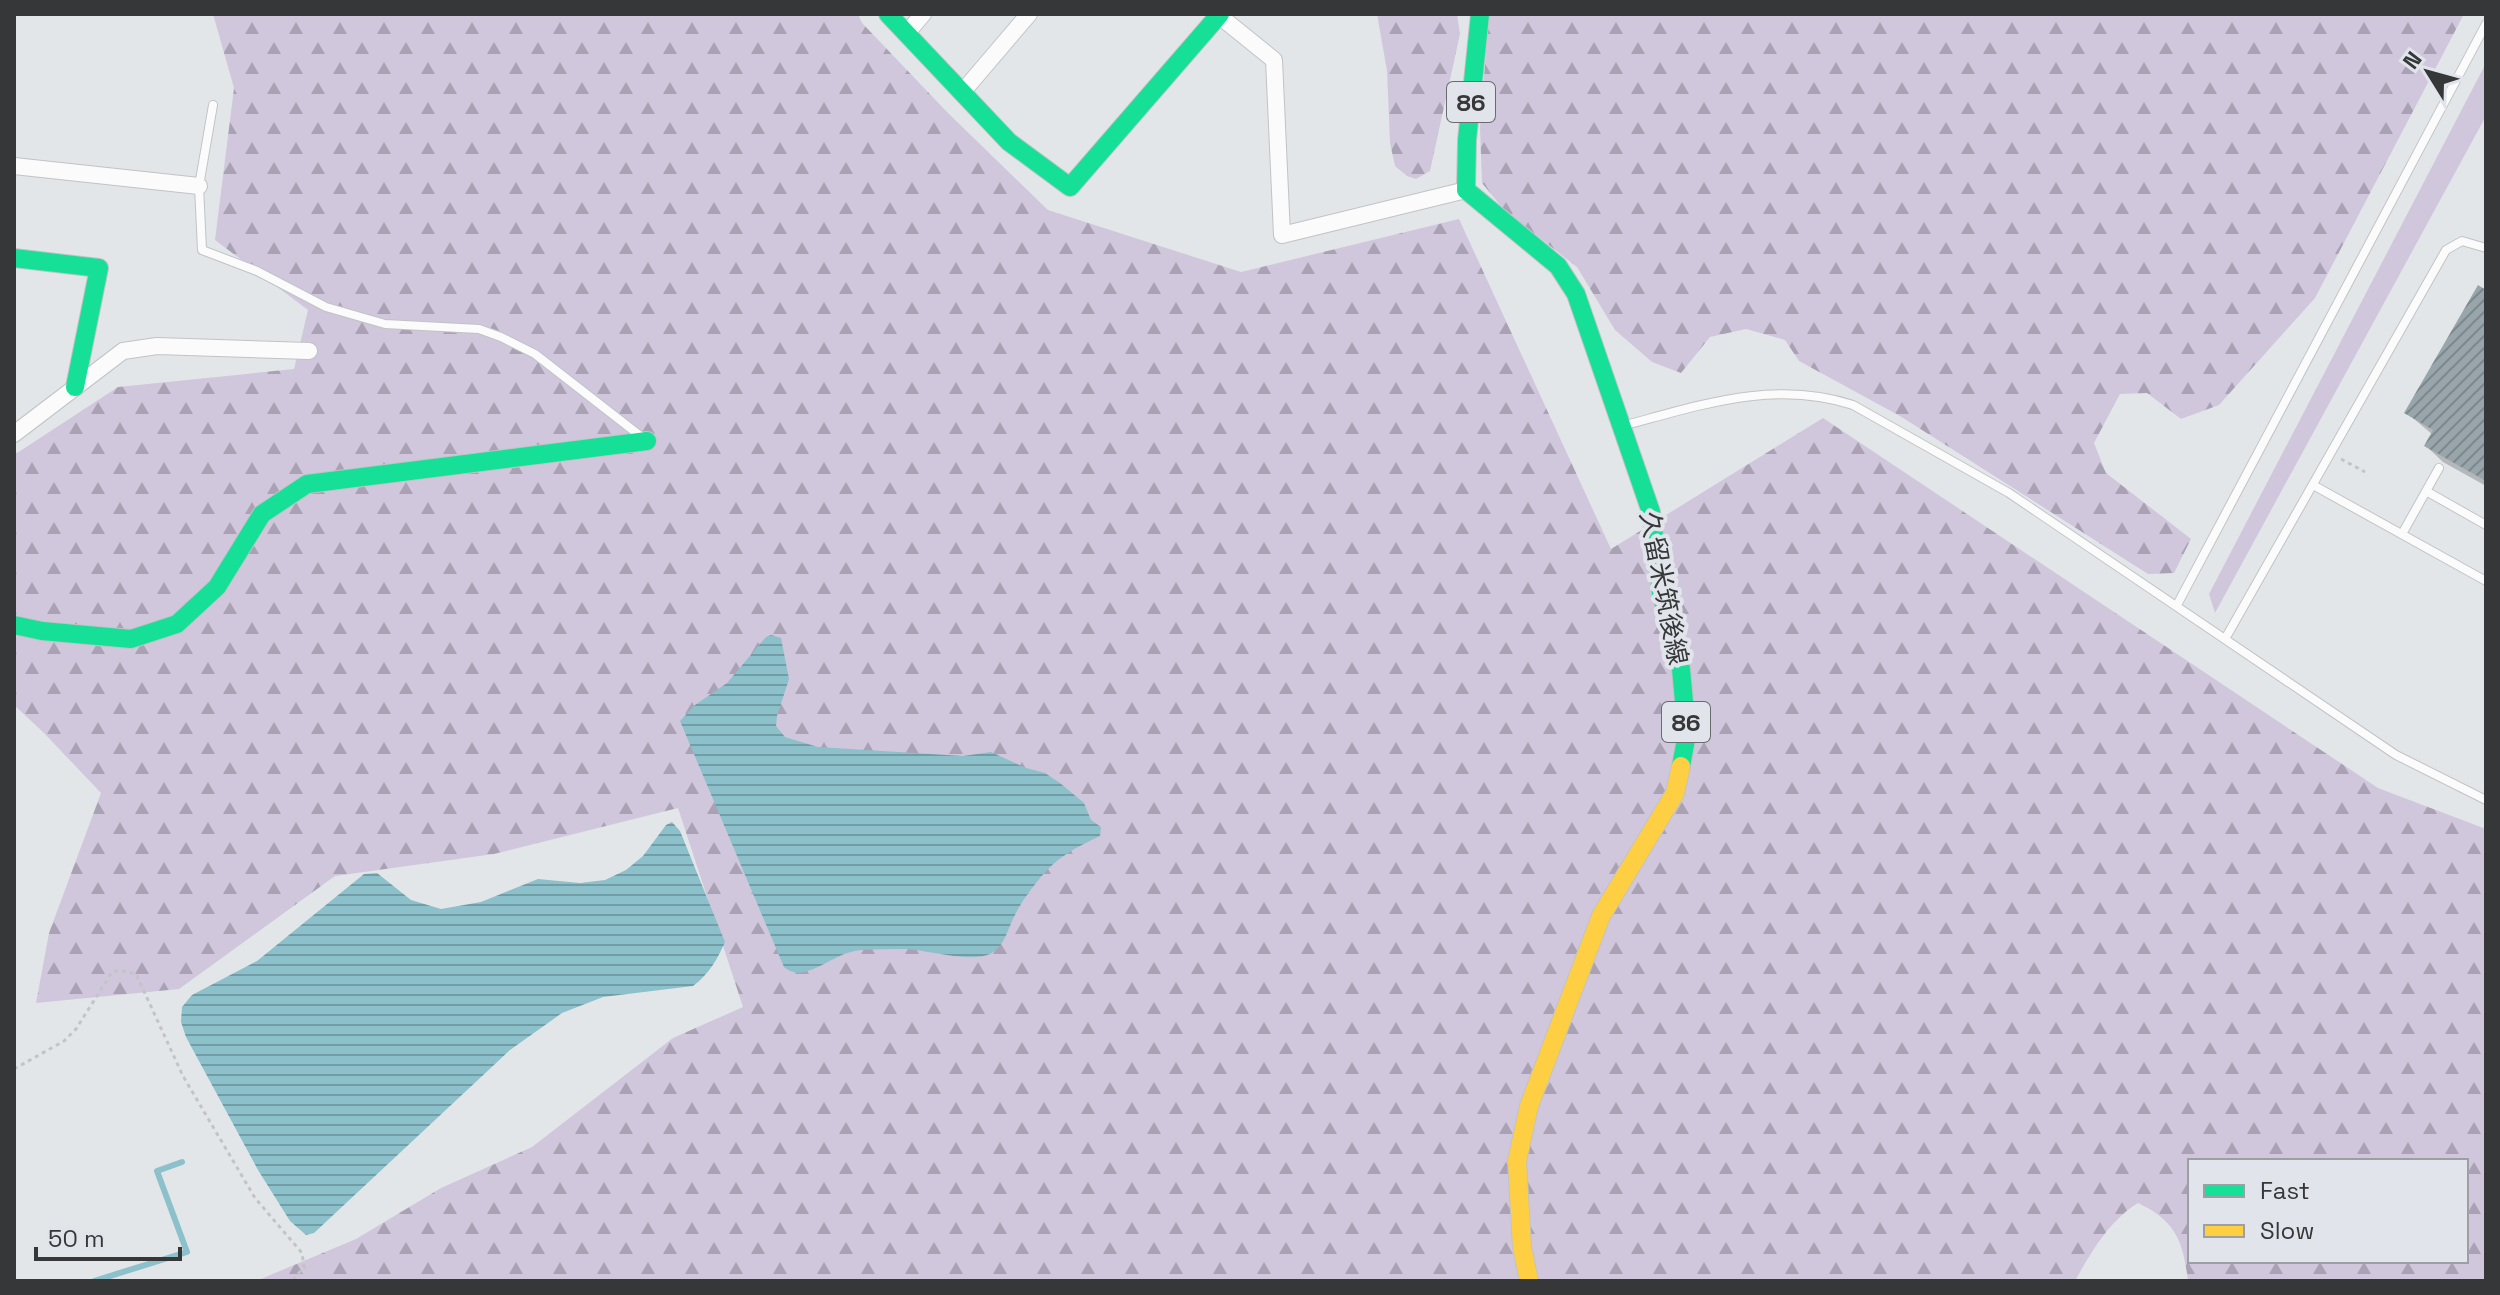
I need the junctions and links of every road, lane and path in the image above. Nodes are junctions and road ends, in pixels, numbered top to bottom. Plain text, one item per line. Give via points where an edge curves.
1 (888, 14) edge
2 (923, 14) edge
3 (1029, 14) edge
4 (1219, 14) edge
5 (1480, 14) edge
6 (2486, 24) edge
7 (906, 34) junction
8 (965, 89) dead end
9 (213, 105) dead end
10 (14, 166) edge
11 (199, 186) junction
12 (1466, 190) junction
13 (2486, 248) edge
14 (14, 258) edge
15 (309, 351) dead end
16 (75, 387) junction
17 (1621, 427) junction
18 (14, 434) edge
19 (647, 441) joint
20 (2331, 453) junction
21 (2439, 468) dead end
22 (2365, 472) dead end
23 (2313, 485) junction
24 (2426, 491) junction
25 (2486, 525) edge
26 (2402, 534) junction
27 (2486, 581) edge
28 (2177, 605) junction
29 (14, 625) edge
30 (2225, 639) junction
31 (2486, 800) edge
32 (14, 1069) edge
33 (292, 1281) edge
34 (1529, 1281) edge

1 - 7 street
2 - 7 street
3 - 8 street
4 - 7 street via 1070,187 1009,142
4 - 12 street via 1274,60 1282,235
5 - 12 street, 86
6 - 28 lane
9 - 11 lane
10 - 11 street
11 - 19 lane via 202,250 326,307 385,324 479,329 501,337 535,354
12 - 17 street, 久留米筑後線 / 86 via 1558,266 1576,294
13 - 20 lane via 2462,241 2446,250
14 - 16 street via 99,268
15 - 16 street via 157,346 123,351
16 - 18 street
17 - 28 lane via 1726,399 1783,392 1842,401 2009,493
17 - 34 street, 久留米筑後線 / 86 via 1651,512 1661,593 1681,669 1687,734 1675,793 1601,916 1529,1106 1517,1161
19 - 29 street via 307,484 262,514 217,587 177,624 131,639
20 - 22 path
20 - 23 lane
21 - 24 lane
23 - 26 lane
23 - 30 lane
24 - 25 lane
24 - 26 lane
26 - 27 lane
28 - 30 lane
30 - 31 lane via 2396,755
32 - 33 path via 64,1041 112,972 136,974 183,1076 255,1198 302,1253 304,1267

